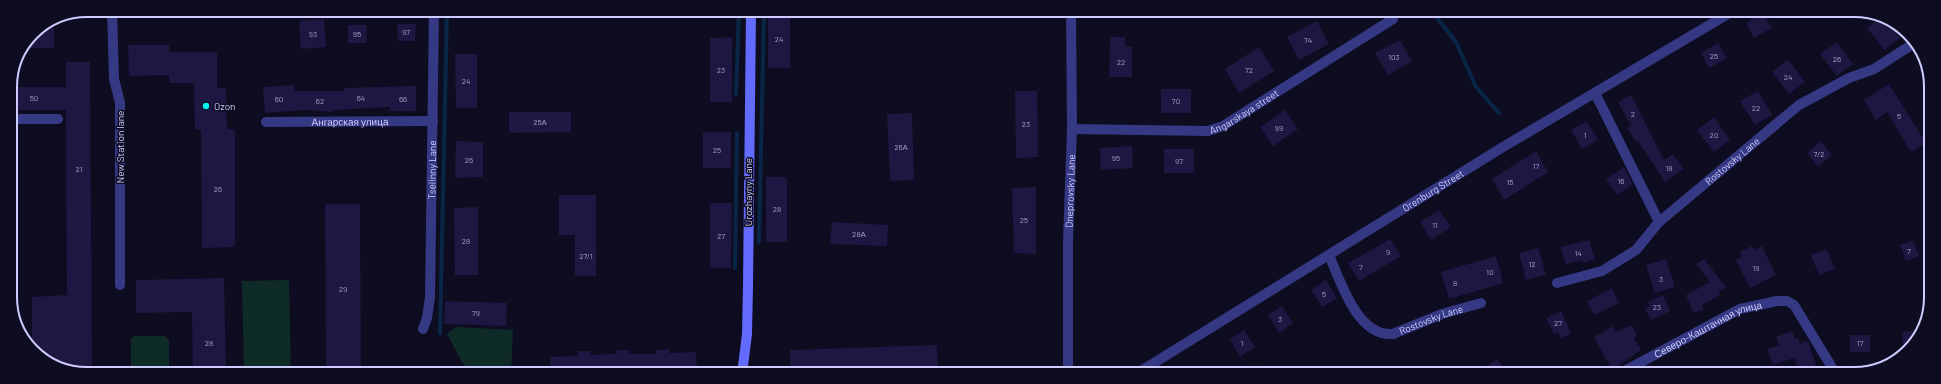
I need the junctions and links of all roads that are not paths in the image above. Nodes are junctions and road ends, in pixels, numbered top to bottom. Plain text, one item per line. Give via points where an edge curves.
1 (112, 17) edge
2 (434, 17) edge
3 (751, 17) edge
4 (1071, 17) edge
5 (1723, 17) edge
6 (1393, 19) dead end
7 (1911, 45) edge
8 (1594, 93) junction
9 (17, 119) edge
10 (58, 119) dead end
11 (433, 121) junction
12 (266, 122) dead end
13 (1072, 129) junction
14 (1659, 222) junction
15 (1329, 255) junction
16 (1557, 283) dead end
17 (120, 285) dead end
18 (1481, 303) dead end
19 (423, 329) dead end
20 (743, 367) edge
21 (1068, 367) edge
22 (1147, 367) edge
23 (1631, 367) edge
24 (1832, 367) edge

1 - 17 street, New Station lane via 114,78 120,103
2 - 11 street, Tselinny Lane
3 - 20 street, Urozhayny Lane via 748,292
4 - 13 street, Dneprovsky Lane
5 - 8 street, Orenburg Street
6 - 13 street, Angarskaya street via 1223,126 1208,131
7 - 14 street, Rostovsky Lane via 1874,69 1849,78 1799,105
8 - 14 street
8 - 15 street, Orenburg Street
9 - 10 street
11 - 12 street, Ангарская улица
11 - 19 street, Tselinny Lane via 430,296
13 - 21 street, Dneprovsky Lane via 1068,241
14 - 16 street, Rostovsky Lane via 1636,250 1602,271
15 - 18 street, Rostovsky Lane via 1358,316 1375,330 1385,334 1392,334 1442,314
15 - 22 street, Orenburg Street
23 - 24 street, Северо-Каштачная улица via 1740,309 1777,301 1787,301 1794,305

